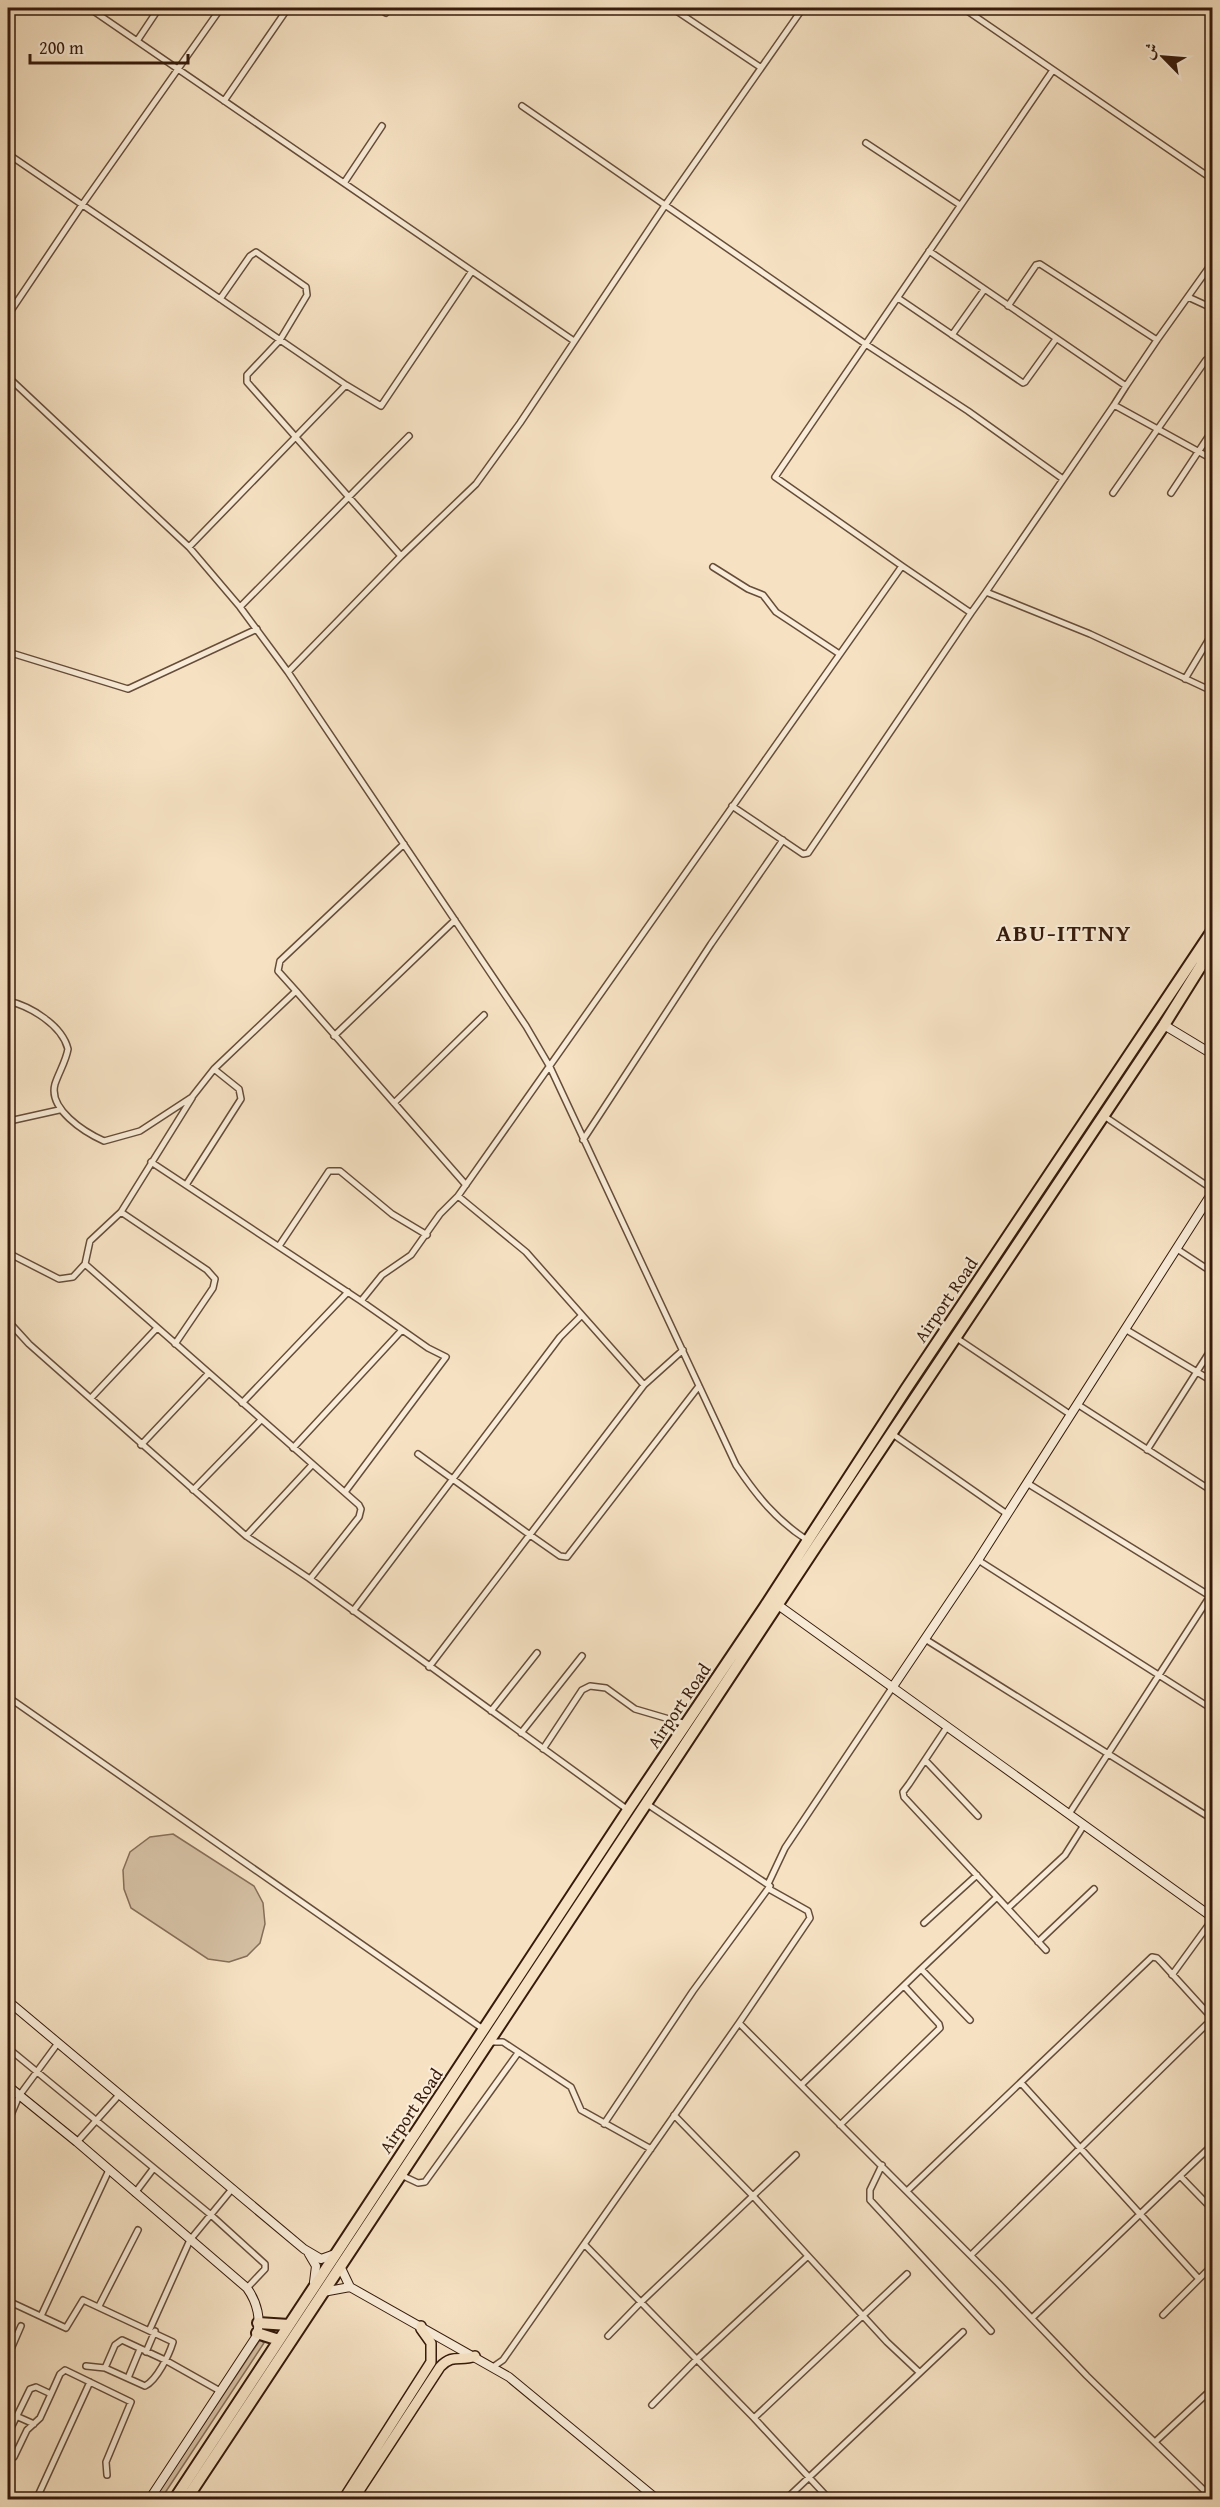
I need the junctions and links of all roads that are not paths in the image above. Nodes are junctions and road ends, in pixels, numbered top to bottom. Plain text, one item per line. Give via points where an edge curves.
1 (91, 8) edge
2 (159, 8) edge
3 (221, 8) edge
4 (288, 8) edge
5 (378, 8) edge
6 (672, 8) edge
7 (802, 8) edge
8 (963, 8) edge
9 (386, 13) dead end
10 (137, 41) junction
11 (760, 67) junction
12 (178, 70) junction
13 (1053, 70) junction
14 (224, 101) junction
15 (522, 106) dead end
16 (382, 126) dead end
17 (866, 143) dead end
18 (8, 153) edge
19 (1212, 179) edge
20 (344, 183) junction
21 (666, 204) junction
22 (82, 205) junction
23 (960, 205) junction
24 (929, 251) junction
25 (1212, 263) edge
26 (472, 272) junction
27 (984, 290) junction
28 (1188, 297) junction
29 (898, 298) junction
30 (220, 299) junction
31 (1008, 306) junction
32 (1212, 308) edge
33 (8, 315) edge
34 (952, 335) junction
35 (1056, 339) junction
36 (280, 340) junction
37 (1157, 340) junction
38 (574, 341) junction
39 (867, 345) junction
40 (1206, 360) dead end
41 (8, 377) edge
42 (346, 386) junction
43 (1126, 386) junction
44 (1114, 405) junction
45 (1158, 428) junction
46 (1212, 431) edge
47 (409, 436) dead end
48 (296, 438) junction
49 (1199, 452) junction
50 (1212, 459) edge
51 (1063, 479) junction
52 (1113, 493) dead end
53 (1171, 493) dead end
54 (350, 497) junction
55 (189, 547) junction
56 (401, 556) junction
57 (902, 566) junction
58 (713, 567) dead end
59 (986, 592) junction
60 (240, 607) junction
61 (971, 613) junction
62 (257, 629) junction
63 (1212, 634) edge
64 (8, 652) edge
65 (838, 654) junction
66 (288, 672) junction
67 (1185, 679) junction
68 (1212, 691) edge
69 (732, 806) junction
70 (783, 840) junction
71 (404, 844) junction
72 (455, 920) junction
73 (1212, 931) edge
74 (1212, 948) edge
75 (296, 991) junction
76 (8, 1001) edge
77 (484, 1015) dead end
78 (1164, 1025) junction
79 (334, 1036) junction
80 (1212, 1054) edge
81 (549, 1067) junction
82 (214, 1069) junction
83 (192, 1097) junction
84 (394, 1103) junction
85 (59, 1110) junction
86 (1103, 1115) junction
87 (8, 1124) edge
88 (583, 1140) junction
89 (151, 1162) junction
90 (186, 1185) junction
91 (466, 1185) junction
92 (1212, 1191) edge
93 (458, 1196) junction
94 (121, 1212) junction
95 (427, 1235) junction
96 (279, 1246) junction
97 (1177, 1249) junction
98 (14, 1256) dead end
99 (85, 1264) junction
100 (1212, 1272) edge
101 (348, 1292) junction
102 (361, 1300) junction
103 (581, 1316) junction
104 (8, 1321) edge
105 (156, 1328) junction
106 (1125, 1329) junction
107 (402, 1330) junction
108 (955, 1337) junction
109 (175, 1344) junction
110 (1212, 1348) edge
111 (683, 1350) junction
112 (1198, 1371) junction
113 (208, 1374) junction
114 (1212, 1381) edge
115 (644, 1385) junction
116 (699, 1386) junction
117 (91, 1398) junction
118 (242, 1403) junction
119 (1077, 1404) junction
120 (1071, 1415) junction
121 (261, 1420) junction
122 (891, 1433) junction
123 (141, 1445) junction
124 (293, 1448) junction
125 (1147, 1450) junction
126 (418, 1455) dead end
127 (312, 1464) junction
128 (452, 1478) junction
129 (1027, 1483) junction
130 (193, 1490) junction
131 (1212, 1491) edge
132 (345, 1492) junction
133 (1007, 1514) junction
134 (530, 1535) junction
135 (246, 1536) junction
136 (807, 1540) junction
137 (978, 1560) junction
138 (310, 1579) junction
139 (1211, 1598) edge
140 (778, 1605) junction
141 (353, 1611) junction
142 (925, 1639) junction
143 (537, 1653) dead end
144 (582, 1656) dead end
145 (429, 1667) junction
146 (1159, 1674) junction
147 (892, 1688) junction
148 (8, 1696) edge
149 (1212, 1709) edge
150 (490, 1711) junction
151 (686, 1724) junction
152 (947, 1727) junction
153 (521, 1733) junction
154 (543, 1749) junction
155 (1108, 1753) junction
156 (925, 1760) junction
157 (647, 1804) junction
158 (628, 1810) junction
159 (1069, 1814) junction
160 (978, 1816) dead end
161 (1212, 1819) edge
162 (1084, 1825) junction
163 (976, 1875) junction
164 (769, 1886) junction
165 (1094, 1889) dead end
166 (997, 1897) junction
167 (1008, 1908) junction
168 (1212, 1918) edge
169 (924, 1923) dead end
170 (1038, 1942) junction
171 (1046, 1950) dead end
172 (921, 1968) junction
173 (1172, 1975) junction
174 (904, 1986) junction
175 (8, 2001) edge
176 (970, 2019) dead end
177 (1212, 2019) edge
178 (739, 2023) junction
179 (500, 2026) junction
180 (484, 2030) junction
181 (489, 2042) junction
182 (503, 2042) junction
183 (58, 2043) junction
184 (8, 2048) edge
185 (518, 2053) junction
186 (37, 2071) junction
187 (802, 2084) junction
188 (1022, 2084) junction
189 (8, 2086) edge
190 (119, 2095) junction
191 (19, 2096) junction
192 (674, 2115) junction
193 (96, 2121) junction
194 (8, 2122) edge
195 (604, 2124) junction
196 (840, 2125) junction
197 (77, 2142) junction
198 (1212, 2145) edge
199 (651, 2149) junction
200 (1080, 2149) junction
201 (796, 2155) dead end
202 (882, 2165) junction
203 (153, 2169) junction
204 (109, 2170) junction
205 (401, 2175) junction
206 (1180, 2176) junction
207 (232, 2189) junction
208 (908, 2191) junction
209 (135, 2193) junction
210 (753, 2196) junction
211 (1212, 2209) edge
212 (1140, 2214) junction
213 (211, 2215) junction
214 (138, 2230) dead end
215 (190, 2240) junction
216 (585, 2245) junction
217 (304, 2249) junction
218 (337, 2253) junction
219 (970, 2255) junction
220 (808, 2256) junction
221 (340, 2266) junction
222 (1212, 2266) edge
223 (907, 2274) dead end
224 (1200, 2279) junction
225 (350, 2287) junction
226 (247, 2288) junction
227 (323, 2292) junction
228 (307, 2298) junction
229 (8, 2301) edge
230 (641, 2302) junction
231 (99, 2306) junction
232 (1163, 2314) dead end
233 (863, 2315) junction
234 (41, 2316) junction
235 (1032, 2318) junction
236 (290, 2325) junction
237 (21, 2326) dead end
238 (421, 2326) junction
239 (258, 2328) junction
240 (152, 2330) junction
241 (991, 2331) dead end
242 (963, 2332) dead end
243 (608, 2336) dead end
244 (279, 2340) junction
245 (140, 2349) junction
246 (146, 2352) junction
247 (8, 2356) edge
248 (475, 2356) junction
249 (698, 2359) junction
250 (165, 2360) junction
251 (503, 2360) junction
252 (86, 2366) dead end
253 (493, 2367) junction
254 (105, 2368) junction
255 (502, 2372) junction
256 (919, 2372) junction
257 (128, 2378) junction
258 (90, 2382) junction
259 (1212, 2389) edge
260 (220, 2391) junction
261 (51, 2394) junction
262 (652, 2405) dead end
263 (16, 2416) junction
264 (754, 2418) junction
265 (34, 2424) junction
266 (8, 2434) edge
267 (1156, 2441) junction
268 (8, 2457) edge
269 (107, 2475) dead end
270 (809, 2477) junction
271 (1212, 2498) edge
272 (36, 2499) edge
273 (149, 2499) edge
274 (174, 2499) edge
275 (186, 2499) edge
276 (343, 2499) edge
277 (353, 2499) edge
278 (658, 2499) edge
279 (785, 2499) edge
280 (830, 2499) edge

1 - 10 street
2 - 10 street
3 - 12 street
4 - 14 street
5 - 9 street
6 - 11 street
7 - 11 street
8 - 13 street
10 - 12 street
11 - 21 street
12 - 14 street
12 - 22 street
13 - 19 street
13 - 23 street
14 - 20 street
15 - 21 street
16 - 20 street
17 - 23 street
18 - 22 street
20 - 26 street
21 - 38 street
21 - 39 street
22 - 30 street
22 - 33 street
23 - 24 street
24 - 27 street
24 - 29 street
25 - 28 street
26 - 38 street
26 - 42 street via 381,406
27 - 31 street
27 - 34 street
28 - 32 street
28 - 37 street
29 - 34 street
29 - 39 street
30 - 36 street
30 - 36 street via 250,256 259,253 308,289
31 - 35 street
31 - 37 street via 1040,264
34 - 35 street via 1023,383
35 - 43 street
36 - 42 street
36 - 48 street via 247,375 247,382
37 - 43 street
38 - 56 street via 476,484
39 - 51 street
39 - 57 street via 775,477
40 - 45 street
41 - 55 street
42 - 48 street
43 - 44 street
44 - 45 street
44 - 51 street
45 - 49 street
45 - 52 street
46 - 49 street
47 - 54 street
48 - 54 street
48 - 55 street
49 - 50 street
49 - 53 street
51 - 59 street
54 - 56 street
54 - 60 street
55 - 60 street
56 - 66 street
57 - 61 street
57 - 65 street
58 - 65 street via 759,592 776,612
59 - 61 street
59 - 67 street via 1090,633
60 - 62 street
61 - 70 street via 808,853 803,854
62 - 64 street via 128,689
62 - 66 street
63 - 67 street
65 - 69 street
66 - 71 street
67 - 68 street
69 - 70 street
69 - 81 street
70 - 88 street
71 - 72 street
71 - 75 street via 280,961 278,970
72 - 79 street
72 - 81 street
73 - 136 highway, Airport Road
74 - 78 highway, Airport Road
75 - 79 street
75 - 82 street
76 - 85 street via 37,1014 67,1042 68,1053 54,1091
77 - 84 street
78 - 80 street
78 - 86 highway, Airport Road
79 - 84 street
81 - 88 street
81 - 91 street
82 - 83 street
82 - 90 street via 239,1089 241,1099
83 - 85 street via 140,1131 109,1140 100,1139
83 - 89 street
84 - 91 street
85 - 87 street
86 - 92 street
86 - 108 highway, Airport Road
88 - 111 street
89 - 90 street
89 - 94 street
90 - 96 street
91 - 93 street
92 - 97 street
93 - 95 street
93 - 103 street via 526,1252
94 - 99 street via 90,1241
94 - 109 street via 207,1270 214,1279 213,1288
95 - 96 street via 392,1214 335,1170 329,1171
95 - 102 street via 411,1255 382,1275
96 - 101 street
97 - 100 street
97 - 106 street
98 - 99 street via 60,1279 73,1277
99 - 105 street
101 - 102 street
101 - 118 street
102 - 107 street
103 - 115 street
103 - 128 street via 560,1337
104 - 117 street
105 - 109 street
105 - 117 street
106 - 112 street
106 - 119 street
107 - 124 street
107 - 132 street via 446,1358
108 - 120 street
108 - 122 highway, Airport Road
109 - 113 street
110 - 112 street
111 - 115 street
111 - 116 street
112 - 114 street
112 - 125 street
113 - 118 street
113 - 123 street
115 - 134 street
116 - 134 street via 567,1557
116 - 136 street via 745,1478 783,1524
117 - 123 street
118 - 121 street
119 - 120 street
119 - 125 street
120 - 129 street
121 - 124 street
121 - 130 street
122 - 133 street
122 - 140 highway, Airport Road
123 - 130 street
124 - 127 street
125 - 131 street
126 - 128 street
127 - 132 street
127 - 135 street
128 - 134 street
128 - 141 street
129 - 133 street
129 - 139 street
130 - 135 street
132 - 138 street via 358,1505 360,1513
133 - 137 street
134 - 145 street
135 - 138 street
136 - 151 highway, Airport Road
137 - 142 street
137 - 146 street
138 - 141 street
139 - 146 street
140 - 147 street
140 - 157 highway, Airport Road
141 - 145 street
142 - 147 street
142 - 155 street
143 - 150 street
144 - 153 street
145 - 150 street
146 - 149 street
146 - 155 street
147 - 152 street
147 - 164 street via 785,1848
148 - 180 street
150 - 153 street
151 - 154 street via 635,1709 606,1688 590,1686 582,1690
151 - 158 highway, Airport Road
152 - 156 street
152 - 159 street
153 - 154 street
154 - 158 street
155 - 159 street
155 - 161 street
156 - 160 street
156 - 163 street via 903,1792 904,1797
157 - 164 street
157 - 179 highway, Airport Road
158 - 180 highway, Airport Road
159 - 162 street
162 - 167 street via 1065,1855
162 - 168 street
163 - 166 street
163 - 169 street
164 - 178 street via 808,1911 810,1918
164 - 195 street
165 - 170 street
166 - 167 street
166 - 172 street
167 - 170 street
168 - 173 street
170 - 171 street
172 - 174 street
172 - 176 street
173 - 177 street
173 - 188 street via 1157,1958 1152,1958
174 - 187 street
174 - 196 street via 940,2028
175 - 183 street
177 - 200 street
178 - 187 street
178 - 192 street
179 - 181 highway, Airport Road
179 - 182 street
180 - 218 highway, Airport Road
181 - 182 street
181 - 205 highway, Airport Road
182 - 185 street
183 - 186 street
183 - 190 street
184 - 186 street
185 - 195 street via 571,2087 581,2110
185 - 205 street via 425,2182
186 - 191 street
186 - 193 street
187 - 196 street
188 - 200 street
188 - 208 street
189 - 191 street
190 - 193 street
190 - 207 street
191 - 194 street
191 - 197 street
192 - 199 street
192 - 210 street
193 - 197 street
193 - 203 street
195 - 199 street
196 - 202 street
197 - 204 street
198 - 206 street
199 - 216 street
200 - 212 street
200 - 219 street
201 - 210 street
202 - 208 street
202 - 241 street via 870,2190 870,2200
203 - 209 street
203 - 213 street
204 - 209 street
204 - 234 street
205 - 221 highway, Airport Road
206 - 211 street
206 - 212 street
207 - 213 street
207 - 217 street
208 - 219 street
209 - 215 street
210 - 220 street
210 - 230 street
212 - 224 street
212 - 235 street
213 - 215 street
213 - 226 street via 266,2265 266,2270
214 - 231 street
215 - 226 street
215 - 240 street
216 - 230 street
216 - 251 street
217 - 218 street via 321,2259
217 - 228 street via 317,2270
218 - 228 highway, Airport Road
219 - 235 street
220 - 233 street
220 - 249 street
221 - 225 street
221 - 227 highway, Airport Road
222 - 224 street
223 - 233 street
224 - 232 street
225 - 227 street
225 - 238 street
226 - 239 street via 253,2297
227 - 275 highway, Airport Road
228 - 236 highway, Airport Road
229 - 234 street
230 - 243 street
230 - 249 street
231 - 234 street via 82,2300 67,2328
231 - 240 street
233 - 256 street
233 - 264 street
235 - 267 street
236 - 239 highway
236 - 244 highway, Airport Road
237 - 247 street
238 - 248 street
238 - 276 main road via 431,2343 431,2362
239 - 244 highway
239 - 260 street
240 - 246 street
240 - 250 street via 174,2342
242 - 256 street
244 - 274 highway, Airport Road
245 - 246 street
245 - 254 street via 118,2341
245 - 257 street
246 - 250 street
248 - 253 street
248 - 277 main road via 453,2358 436,2371
249 - 262 street
249 - 264 street
250 - 257 street via 148,2385
250 - 260 street
251 - 253 street
251 - 255 street
252 - 254 street
253 - 255 street
254 - 257 street
255 - 278 street
256 - 270 street
258 - 261 street via 63,2371
258 - 269 street via 132,2404 106,2462
258 - 272 street
259 - 267 street
260 - 273 street
261 - 263 street via 32,2388
261 - 265 street
263 - 265 street
263 - 266 street
264 - 270 street
265 - 268 street via 14,2457
267 - 271 street
270 - 279 street
270 - 280 street

